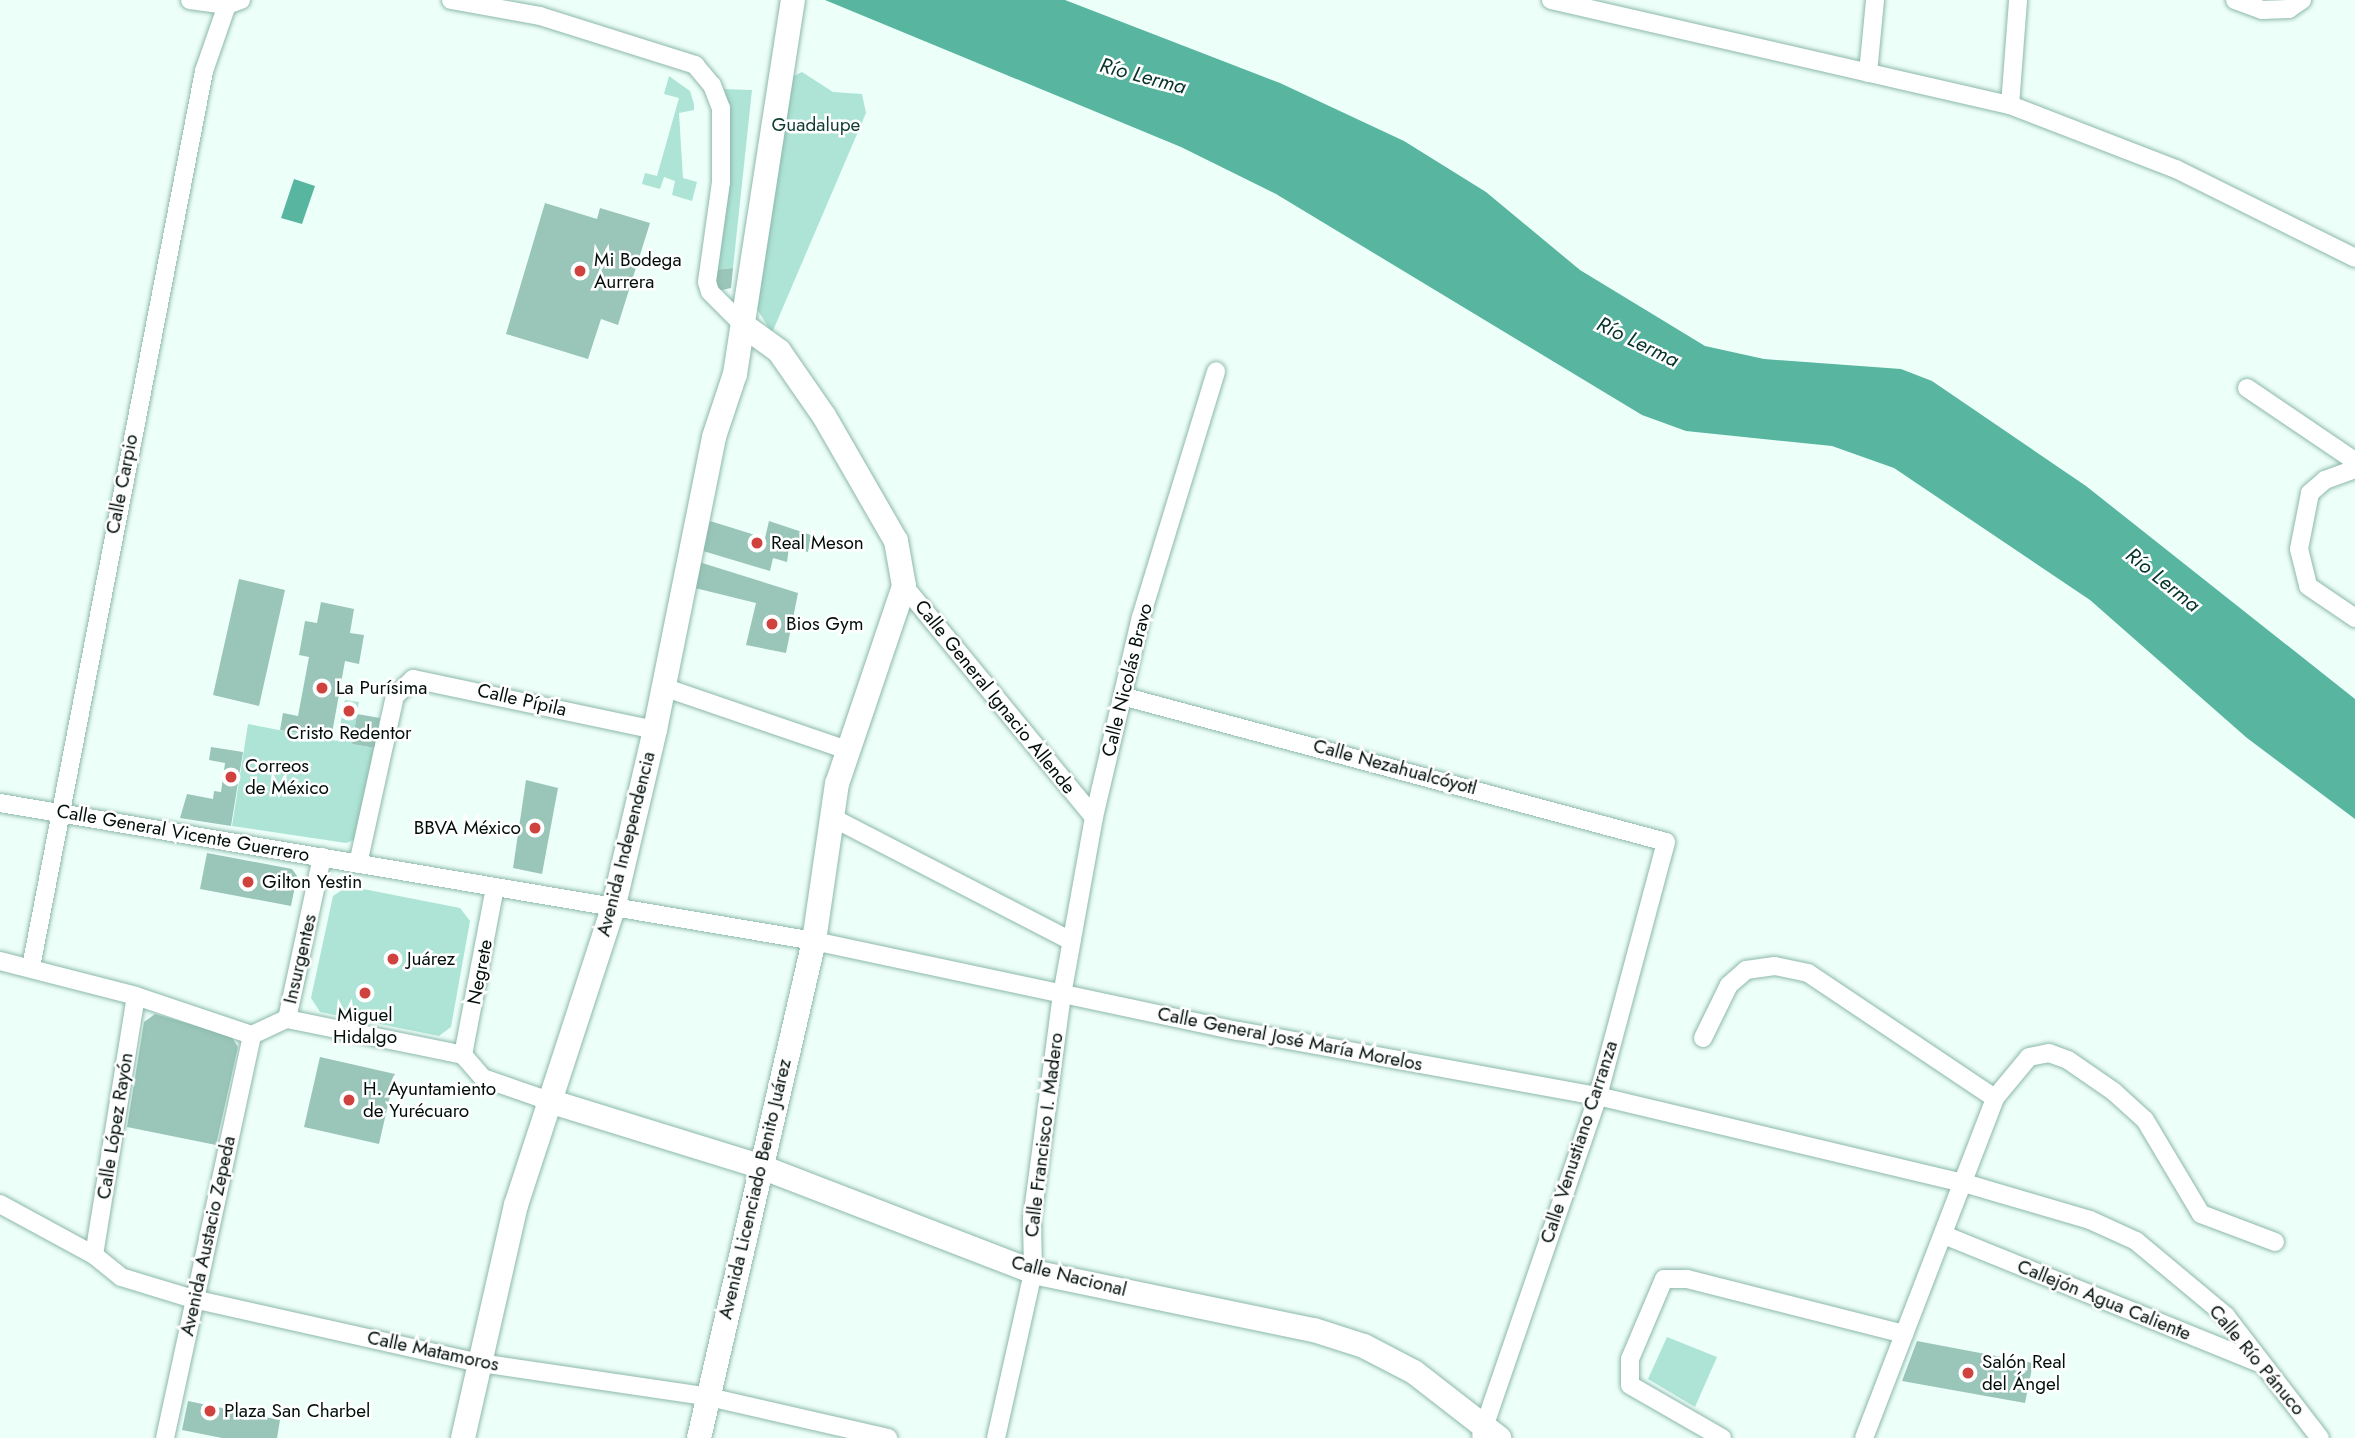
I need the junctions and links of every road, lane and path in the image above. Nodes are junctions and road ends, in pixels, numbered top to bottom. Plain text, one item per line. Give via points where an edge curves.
1 (190, 0) edge
2 (451, 0) edge
3 (793, 0) edge
4 (1550, 0) edge
5 (1875, 0) edge
6 (2018, 0) edge
7 (2235, 0) edge
8 (2302, 0) edge
9 (1571, 2) edge
10 (234, 3) edge
11 (1868, 72) junction
12 (2010, 106) junction
13 (2355, 258) edge
14 (743, 326) junction
15 (1216, 371) dead end
16 (2247, 388) dead end
17 (2355, 461) edge
18 (2355, 469) edge
19 (904, 586) junction
20 (2355, 618) edge
21 (663, 687) junction
22 (1122, 696) junction
23 (655, 730) junction
24 (846, 750) junction
25 (0, 803) edge
26 (57, 811) junction
27 (831, 817) junction
28 (1094, 817) junction
29 (1666, 842) joint
30 (323, 857) junction
31 (358, 864) junction
32 (495, 888) junction
33 (613, 909) junction
34 (814, 941) junction
35 (1071, 941) junction
36 (0, 961) edge
37 (31, 967) junction
38 (1062, 995) junction
39 (136, 996) junction
40 (287, 1019) junction
41 (252, 1035) junction
42 (1703, 1038) dead end
43 (463, 1055) junction
44 (1598, 1096) junction
45 (1995, 1098) junction
46 (546, 1101) junction
47 (759, 1166) junction
48 (1964, 1183) junction
49 (0, 1204) edge
50 (1944, 1236) junction
51 (2275, 1242) dead end
52 (94, 1255) junction
53 (1033, 1272) junction
54 (193, 1299) junction
55 (1904, 1334) junction
56 (480, 1363) junction
57 (2264, 1365) junction
58 (709, 1396) junction
59 (1487, 1434) edge
60 (165, 1438) edge
61 (463, 1438) edge
62 (699, 1438) edge
63 (887, 1438) edge
64 (996, 1438) edge
65 (1722, 1438) edge
66 (1864, 1438) edge
67 (2320, 1438) edge

1 - 10 street
2 - 14 street via 540,16 695,65 712,85 721,108 721,182 707,282 710,292
3 - 14 street via 785,78
4 - 9 street
5 - 11 street
6 - 12 street
7 - 8 street via 2262,10 2289,9
9 - 11 street
10 - 26 street, Calle Carpio via 204,71
11 - 12 street
12 - 13 street via 2176,169
14 - 19 street, Calle General Ignacio Allende via 779,351 824,416 897,541
14 - 21 street, Avenida Independencia via 698,508
15 - 22 street, Calle Nicolás Bravo
16 - 17 street
18 - 20 street via 2325,480 2310,493 2298,549 2308,586
19 - 24 street, Avenida Licenciado Benito Juárez
19 - 28 street, Calle General Ignacio Allende
21 - 23 street, Avenida Independencia
21 - 24 street
22 - 28 street, Calle Nicolás Bravo
22 - 29 street, Calle Nezahualcóyotl
23 - 31 street, Calle Pípila via 412,679 395,696
23 - 33 street, Avenida Independencia
24 - 27 street, Avenida Licenciado Benito Juárez
25 - 26 street, Calle General Vicente Guerrero
26 - 30 street, Calle General Vicente Guerrero
26 - 37 street, Calle Carpio
27 - 34 street, Avenida Licenciado Benito Juárez
27 - 35 street
28 - 35 street, Calle Nicolás Bravo
29 - 44 street, Calle Venustiano Carranza
30 - 31 street, Calle General Vicente Guerrero
30 - 40 street, Insurgentes
31 - 32 street, Calle General Vicente Guerrero
32 - 33 street, Calle General Vicente Guerrero
32 - 43 street, Negrete
33 - 34 street, Calle General José María Morelos
33 - 46 street, Avenida Independencia
34 - 38 street, Calle General José María Morelos
34 - 47 street, Avenida Licenciado Benito Juárez
35 - 38 street, Calle Nicolás Bravo
36 - 37 street
37 - 39 street
38 - 44 street, Calle General José María Morelos
38 - 53 street, Calle Francisco I. Madero via 1032,1219
39 - 41 street
39 - 52 street, Calle López Rayón
40 - 41 street
40 - 43 street
41 - 54 street, Avenida Austacio Zepeda
42 - 45 street via 1729,985 1746,970 1775,966 1808,973
43 - 46 street via 483,1078
44 - 48 street, Calle General José María Morelos
44 - 59 street, Calle Venustiano Carranza
45 - 48 street
45 - 51 street via 2029,1057 2049,1053 2068,1060 2135,1108 2201,1214
46 - 47 street, Calle Nacional
46 - 56 street, Avenida Independencia
47 - 53 street, Calle Nacional
47 - 58 street, Avenida Licenciado Benito Juárez
48 - 50 street
48 - 57 street, Calle Río Pánuco via 2090,1220 2136,1241 2225,1316
49 - 52 street, Calle Matamoros
50 - 55 street
50 - 57 street, Callejón Agua Caliente
52 - 54 street, Calle Matamoros via 121,1277
53 - 59 street, Calle Nacional via 1314,1330 1364,1346 1415,1372
53 - 64 street, Calle Francisco I. Madero
54 - 56 street, Calle Matamoros
54 - 60 street, Avenida Austacio Zepeda
55 - 65 street via 1687,1279 1664,1279 1630,1359 1630,1385
55 - 66 street
56 - 58 street, Calle Matamoros
56 - 61 street, Avenida Independencia
57 - 67 street, Calle Río Pánuco
58 - 62 street, Avenida Licenciado Benito Juárez
58 - 63 street, Calle Matamoros

